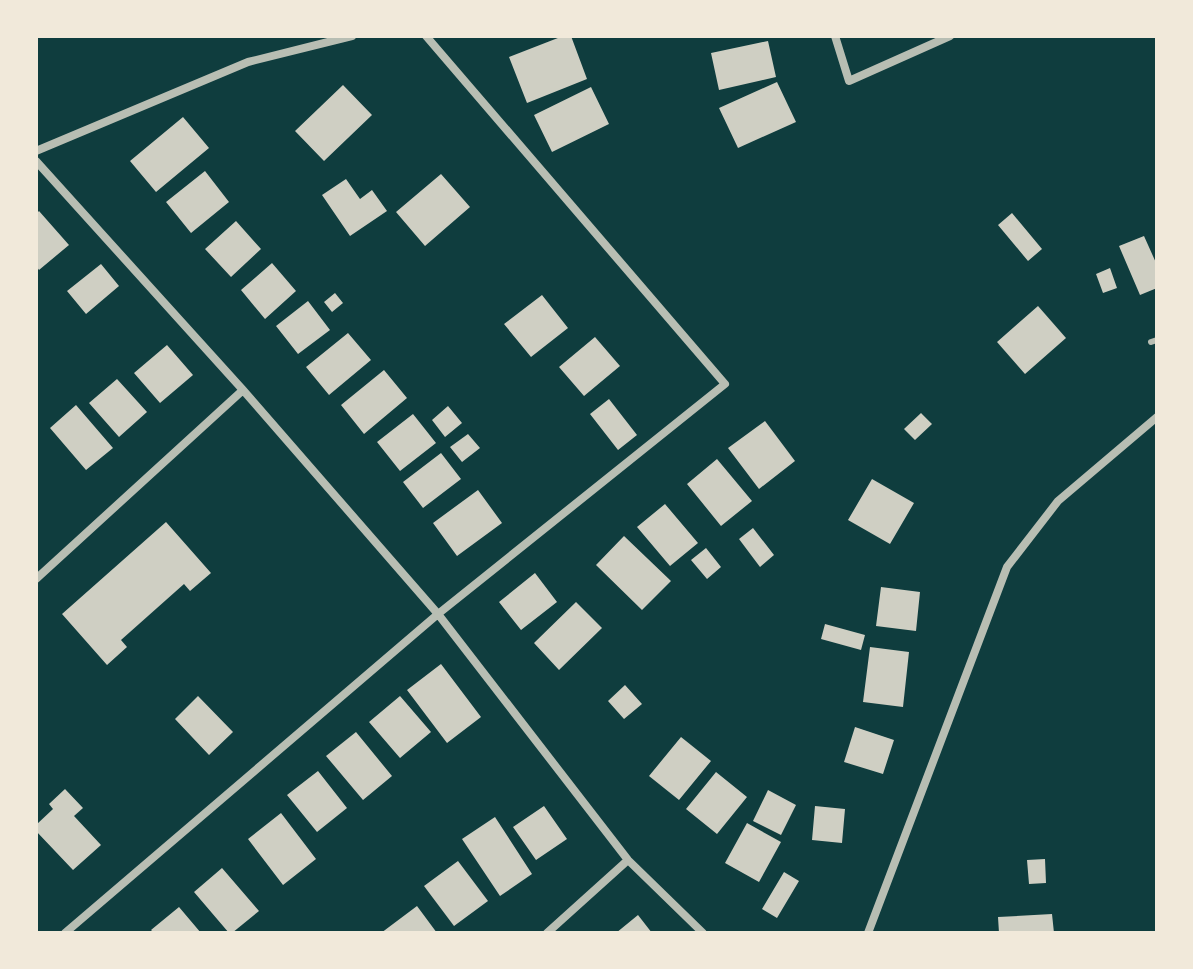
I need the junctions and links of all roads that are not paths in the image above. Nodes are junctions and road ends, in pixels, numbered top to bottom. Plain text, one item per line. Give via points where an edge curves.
1 (352, 36) edge
2 (426, 36) edge
3 (835, 36) edge
4 (950, 36) edge
5 (36, 151) edge
6 (36, 161) edge
7 (243, 390) junction
8 (1157, 417) edge
9 (36, 579) edge
10 (438, 614) junction
11 (628, 860) junction
12 (65, 933) edge
13 (547, 933) edge
14 (703, 933) edge
15 (868, 933) edge

1 - 5 street via 248,62
2 - 10 street via 725,384
3 - 4 street via 849,81
6 - 7 street
7 - 9 street
7 - 10 street
8 - 15 street via 1058,501 1007,567
10 - 11 street
10 - 12 street
11 - 13 street
11 - 14 street

